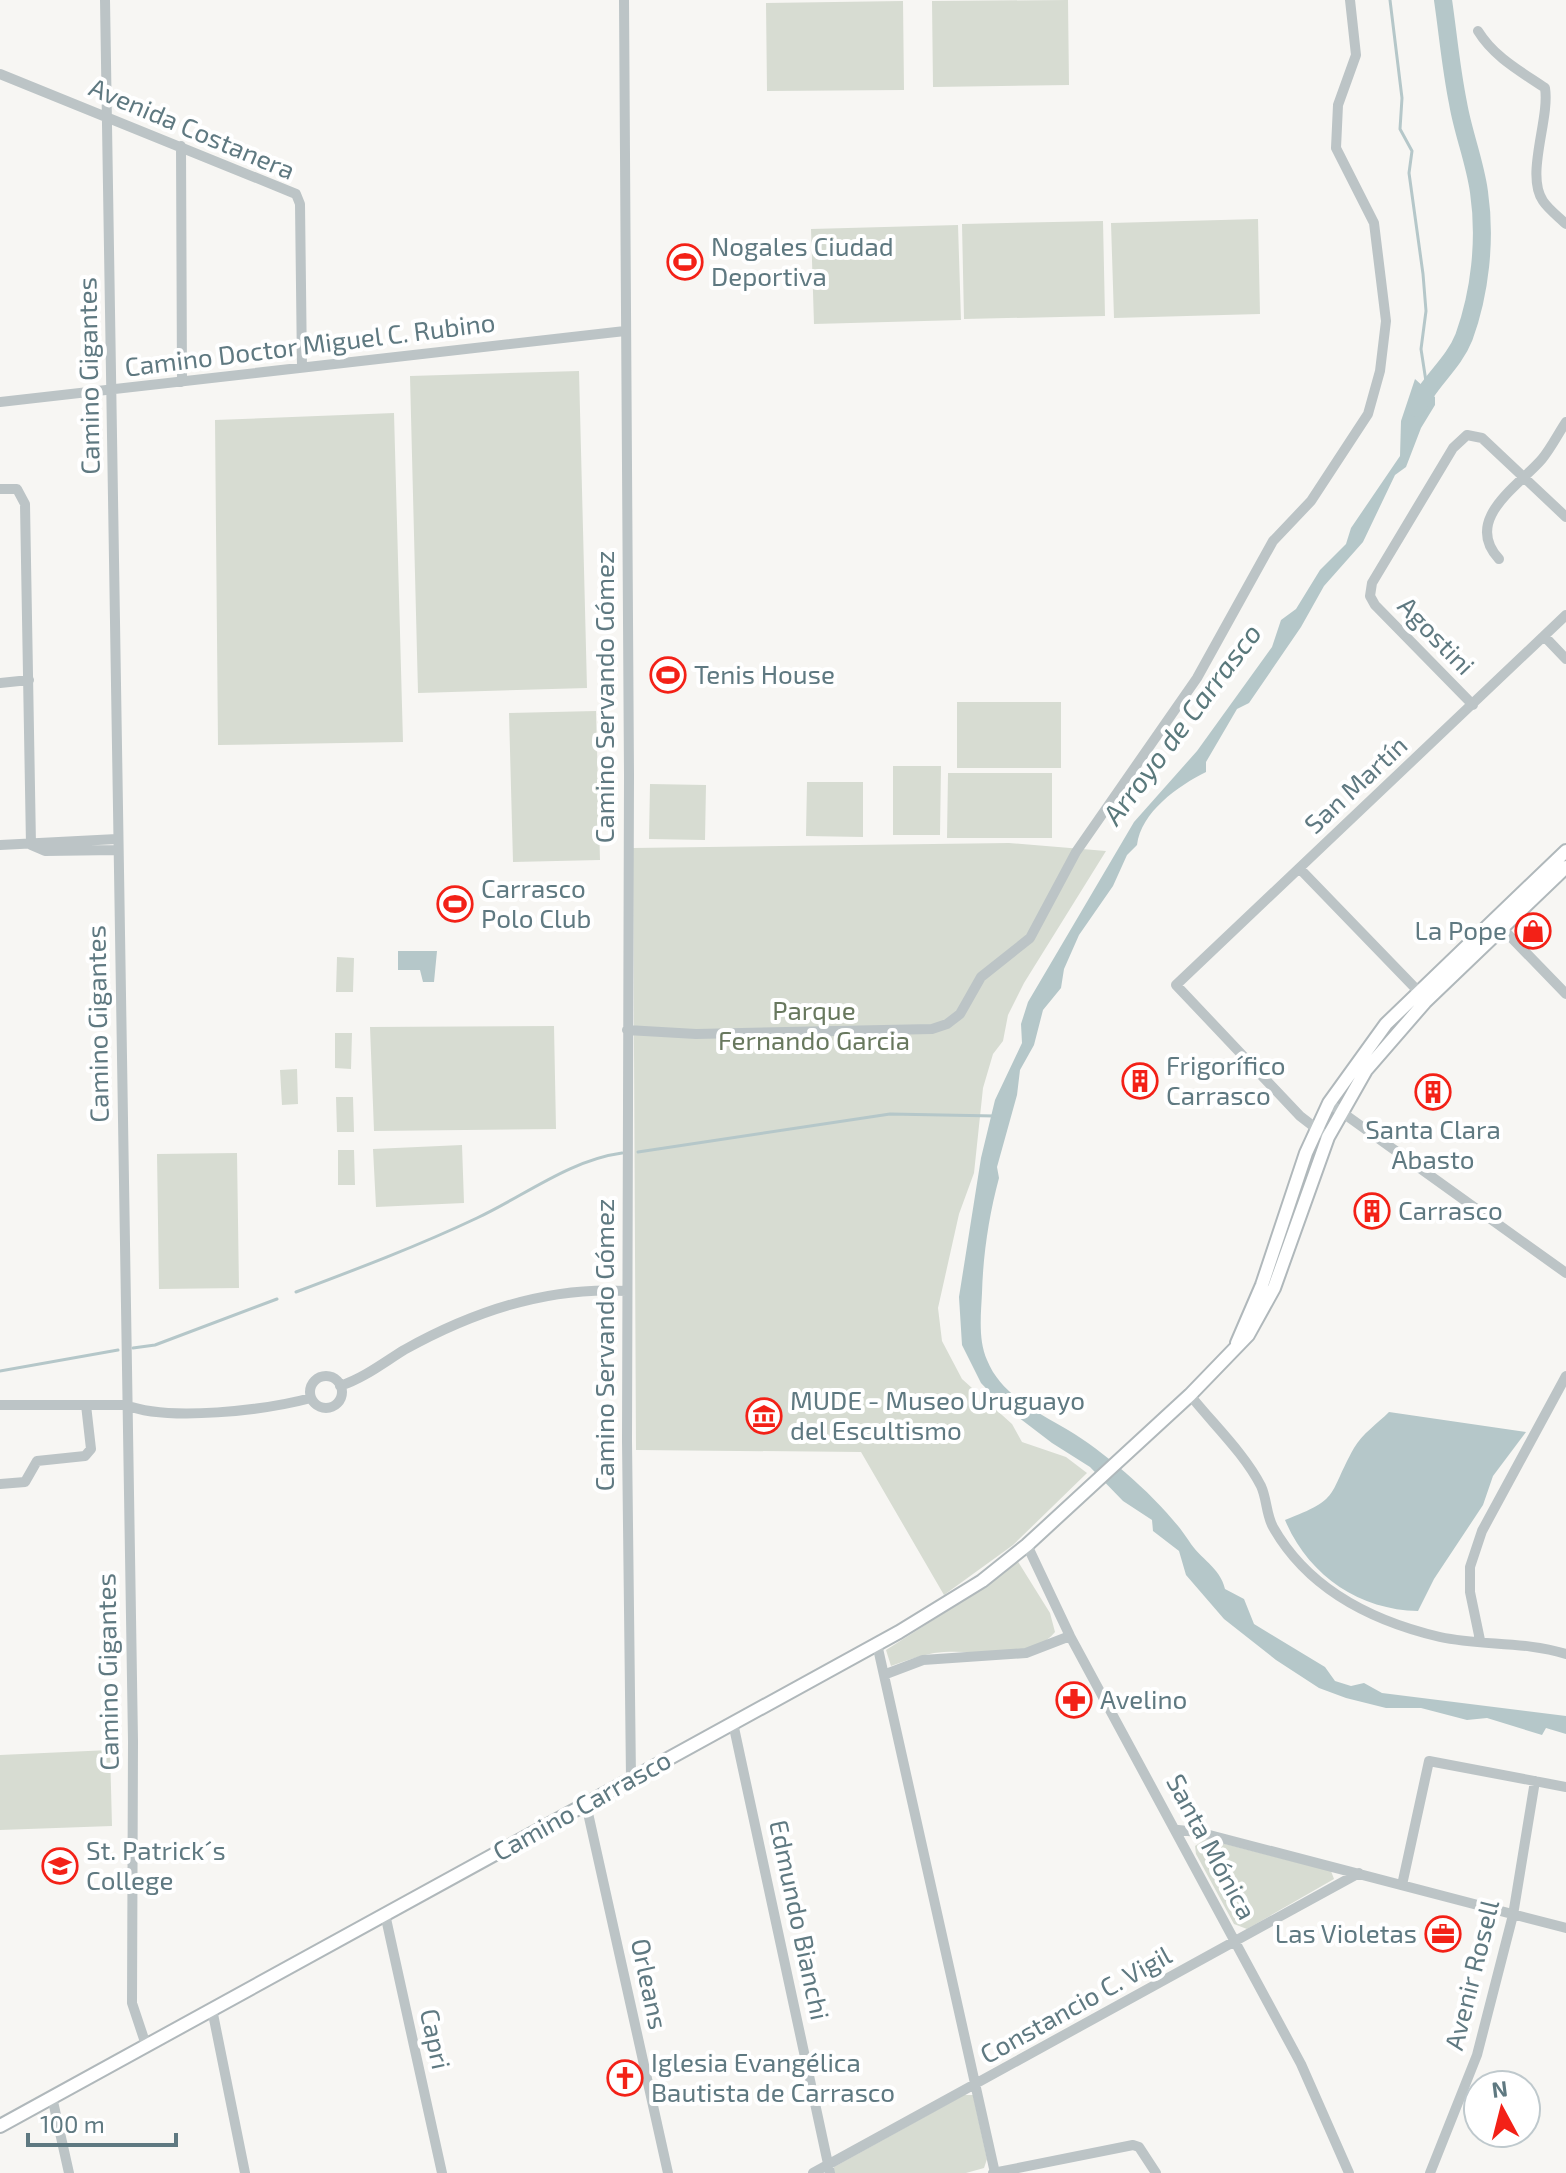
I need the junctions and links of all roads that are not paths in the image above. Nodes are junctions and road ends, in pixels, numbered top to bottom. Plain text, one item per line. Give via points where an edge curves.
1 (105, 0) edge
2 (624, 0) edge
3 (1350, 0) edge
4 (1478, 31) dead end
5 (0, 74) edge
6 (107, 117) junction
7 (181, 146) junction
8 (1566, 224) edge
9 (625, 331) junction
10 (302, 368) junction
11 (182, 382) junction
12 (111, 391) junction
13 (0, 402) edge
14 (1566, 422) edge
15 (1524, 477) junction
16 (0, 489) edge
17 (1566, 517) edge
18 (1499, 559) dead end
19 (1566, 615) edge
20 (1545, 637) junction
21 (1566, 659) edge
22 (29, 680) junction
23 (0, 683) edge
24 (1473, 705) junction
25 (0, 845) edge
26 (31, 845) junction
27 (117, 845) junction
28 (1566, 851) edge
29 (1566, 867) edge
30 (1300, 869) junction
31 (1502, 928) junction
32 (1418, 991) junction
33 (1566, 994) edge
34 (627, 1030) junction
35 (1329, 1103) junction
36 (1341, 1111) junction
37 (1322, 1133) junction
38 (1566, 1273) edge
39 (627, 1291) junction
40 (1566, 1376) edge
41 (340, 1386) junction
42 (1190, 1395) junction
43 (311, 1398) junction
44 (0, 1405) edge
45 (86, 1405) junction
46 (126, 1405) junction
47 (0, 1484) edge
48 (1027, 1545) junction
49 (1070, 1636) junction
50 (1480, 1640) junction
51 (877, 1644) junction
52 (1566, 1654) edge
53 (886, 1674) junction
54 (733, 1723) junction
55 (631, 1778) junction
56 (1535, 1781) junction
57 (1566, 1787) edge
58 (586, 1804) junction
59 (1178, 1830) junction
60 (1359, 1873) junction
61 (1402, 1885) junction
62 (385, 1914) junction
63 (1513, 1915) junction
64 (1566, 1928) edge
65 (1236, 1941) junction
66 (212, 2009) junction
67 (146, 2045) junction
68 (976, 2085) junction
69 (52, 2097) junction
70 (0, 2126) edge
71 (829, 2169) edge
72 (69, 2173) edge
73 (245, 2173) edge
74 (442, 2173) edge
75 (668, 2173) edge
76 (813, 2173) edge
77 (994, 2173) edge
78 (1156, 2173) edge
79 (1349, 2173) edge
80 (1430, 2173) edge

1 - 6 street, Camino Gigantes
2 - 9 street, Camino Servando Gómez
3 - 34 street via 1356,55 1338,105 1336,148 1374,223 1386,321 1368,414 1311,501 1273,541 1197,678 1076,852 1030,938 981,977 960,1014 932,1029 696,1034
4 - 8 street via 1487,47 1545,88 1548,103 1538,187 1542,200
5 - 6 street, Avenida Costanera
6 - 7 street, Avenida Costanera
6 - 12 street, Camino Gigantes
7 - 10 street, Avenida Costanera via 296,194
7 - 11 street
9 - 10 street, Camino Doctor Miguel C. Rubino
9 - 34 street, Camino Servando Gómez
10 - 11 street, Camino Doctor Miguel C. Rubino
11 - 12 street, Camino Doctor Miguel C. Rubino
12 - 13 street, Camino Doctor Miguel C. Rubino
12 - 27 street, Camino Gigantes
14 - 15 street
15 - 17 street
15 - 18 street via 1513,483 1489,522 1491,551
15 - 24 street, Agostini via 1482,438 1467,435 1453,448 1372,583 1370,596
16 - 22 street via 22,493
19 - 20 street, San Martín
20 - 21 street
20 - 24 street, San Martín
22 - 23 street
22 - 26 street
24 - 30 street, San Martín
25 - 26 street
26 - 27 street via 45,851
27 - 46 street, Camino Gigantes
28 - 32 main road
29 - 31 main road
30 - 32 street
30 - 37 street, San Martín via 1176,985
31 - 33 street
31 - 36 main road via 1394,1033
32 - 35 main road via 1370,1043
34 - 39 street, Camino Servando Gómez
35 - 36 street
35 - 37 main road
36 - 37 main road
36 - 38 street
37 - 42 main road, Camino Carrasco via 1237,1344
39 - 41 street via 551,1295 496,1308 462,1320
39 - 55 street, Camino Servando Gómez
40 - 50 street via 1482,1531 1470,1567
41 - 43 street via 334,1379 319,1378 310,1389
41 - 43 street via 341,1396 332,1407 317,1406
42 - 48 main road, Camino Carrasco
42 - 50 street via 1261,1487 1272,1524 1298,1563 1343,1601 1368,1613 1442,1637
43 - 46 street via 237,1411 141,1411
44 - 45 street
45 - 46 street
45 - 47 street via 91,1449 85,1456 42,1460 25,1482
46 - 67 street, Camino Gigantes via 132,2003
48 - 49 street, Santa Mónica
48 - 51 main road, Camino Carrasco via 982,1581
49 - 53 street via 1026,1653 923,1660
49 - 59 street, Santa Mónica
50 - 52 street via 1535,1644
51 - 53 street
51 - 54 main road, Camino Carrasco
53 - 68 street
54 - 55 main road, Camino Carrasco
54 - 71 street, Edmundo Bianchi
55 - 58 main road, Camino Carrasco
56 - 57 street
56 - 61 street via 1429,1761
56 - 63 street, Avenir Rosell
58 - 62 main road, Camino Carrasco
58 - 75 street, Orleans
59 - 60 street
59 - 65 street, Santa Mónica
60 - 61 street
60 - 65 street, Constancio C. Vigil
61 - 63 street
62 - 66 main road, Camino Carrasco
62 - 74 street, Capri
63 - 64 street
63 - 80 street, Avenir Rosell via 1477,2055
65 - 68 street, Constancio C. Vigil
65 - 79 street, Santa Mónica via 1312,2085
66 - 67 main road, Camino Carrasco
66 - 73 street
67 - 69 main road, Camino Carrasco
68 - 71 street, Constancio C. Vigil
68 - 77 street
69 - 70 main road, Camino Carrasco
69 - 72 street
71 - 76 street, Constancio C. Vigil
77 - 78 street via 1128,2145 1139,2147

